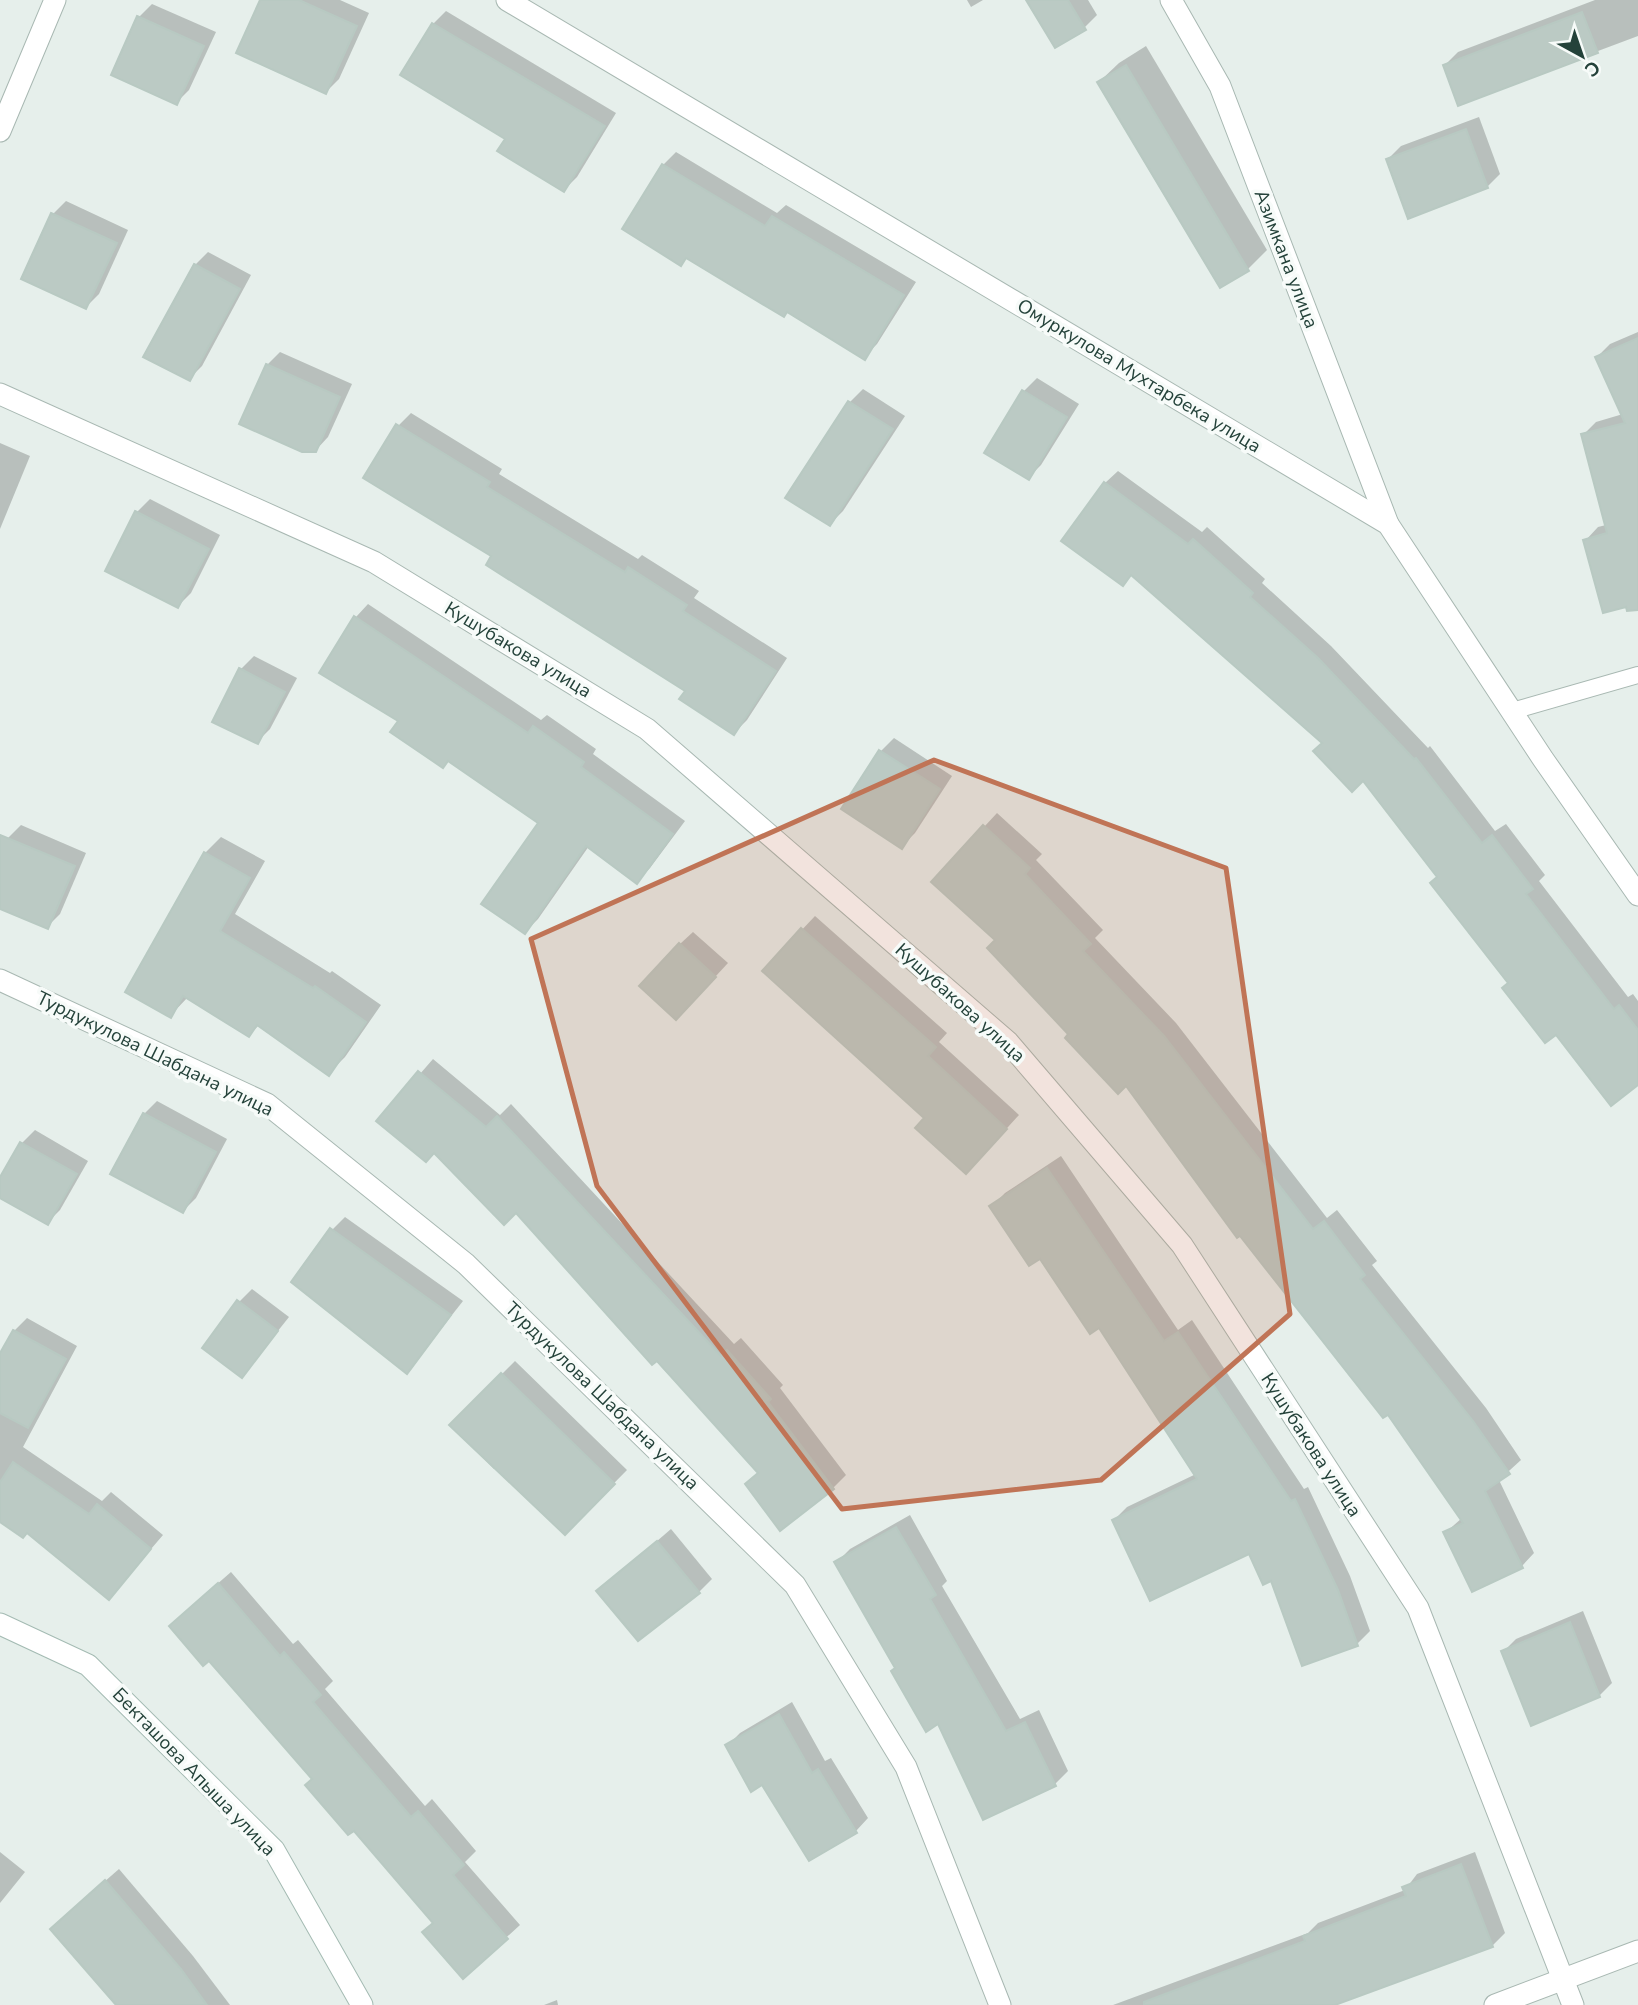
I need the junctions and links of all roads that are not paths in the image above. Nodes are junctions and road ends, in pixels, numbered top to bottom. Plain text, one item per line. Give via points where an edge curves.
1 (55, 0) edge
2 (507, 0) edge
3 (1171, 0) edge
4 (0, 131) edge
5 (0, 394) edge
6 (1388, 524) junction
7 (1638, 675) edge
8 (1511, 711) junction
9 (1638, 895) edge
10 (0, 980) edge
11 (0, 1624) edge
12 (1638, 1951) edge
13 (1563, 1978) junction
14 (362, 2005) edge
15 (1000, 2005) edge
16 (1495, 2005) edge
17 (1573, 2005) edge

1 - 4 street
2 - 6 street, Омуркулова Мухтарбека улица
3 - 6 street, Азимкана улица via 1220,86
5 - 13 street, Кушубакова улица via 374,562 647,729 1008,1042 1182,1245 1418,1608
6 - 8 street, Омуркулова Мухтарбека улица
7 - 8 lane
8 - 9 street, Омуркулова Мухтарбека улица
10 - 15 street, Турдукулова Шабдана улица via 267,1104 466,1264 795,1585 906,1767
11 - 14 street, Бекташова Апыша улица via 88,1665 274,1850
12 - 13 street
13 - 16 street
13 - 17 street, Кушубакова улица

